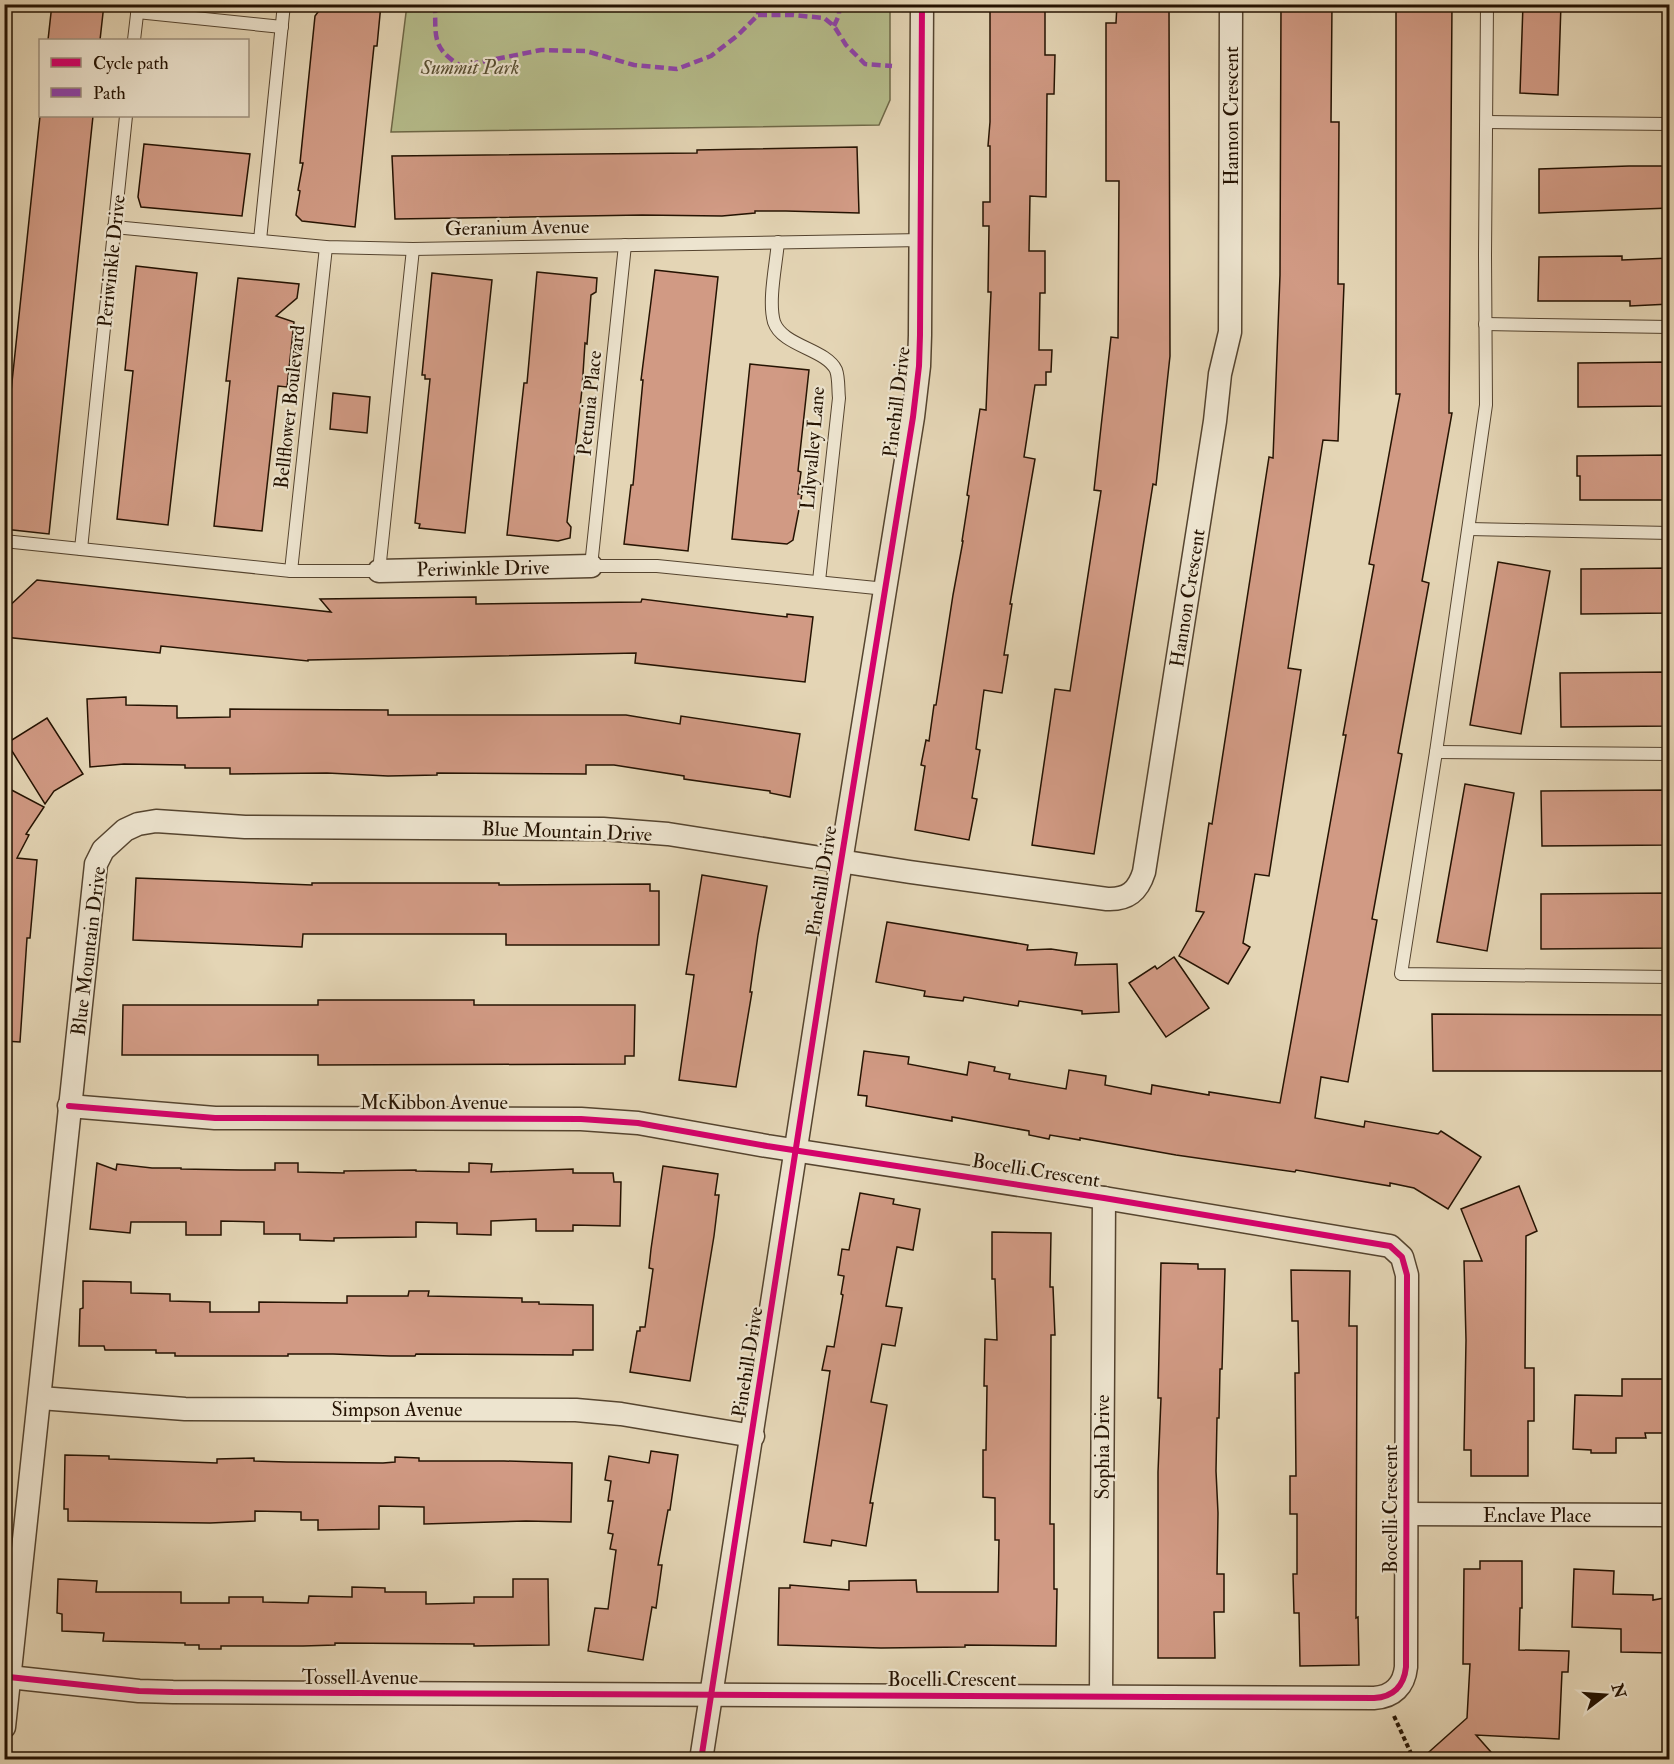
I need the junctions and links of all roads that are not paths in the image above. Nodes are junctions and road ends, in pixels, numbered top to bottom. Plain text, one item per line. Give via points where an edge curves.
1 (284, 4) edge
2 (922, 4) edge
3 (1231, 4) edge
4 (1488, 4) edge
5 (138, 8) edge
6 (282, 27) junction
7 (134, 39) edge
8 (126, 117) edge
9 (1487, 122) junction
10 (1670, 123) edge
11 (114, 227) junction
12 (260, 240) junction
13 (922, 240) junction
14 (778, 242) junction
15 (625, 245) junction
16 (326, 247) junction
17 (413, 249) junction
18 (1485, 324) junction
19 (1670, 327) edge
20 (1469, 529) junction
21 (1670, 533) edge
22 (4, 541) edge
23 (81, 549) junction
24 (591, 566) junction
25 (291, 571) junction
26 (379, 571) junction
27 (819, 581) junction
28 (886, 589) junction
29 (1436, 752) junction
30 (1670, 754) edge
31 (842, 861) junction
32 (1670, 977) edge
33 (69, 1106) junction
34 (796, 1150) junction
35 (1104, 1198) junction
36 (40, 1398) junction
37 (753, 1436) junction
38 (1406, 1514) junction
39 (1667, 1515) dead end
40 (9, 1677) junction
41 (712, 1695) junction
42 (1101, 1696) junction
43 (4, 1727) edge
44 (701, 1760) edge

1 - 6 lane
2 - 13 street, Pinehill Drive
3 - 31 street, Hannon Crescent via 1230,332 1220,374 1140,884 1126,896 1107,899
4 - 9 lane
5 - 6 lane
5 - 7 lane
6 - 12 lane
8 - 11 lane, Periwinkle Drive
9 - 10 lane
9 - 18 lane
11 - 12 lane, Geranium Avenue
11 - 23 lane, Periwinkle Drive
12 - 16 lane, Geranium Avenue
13 - 14 lane, Geranium Avenue
13 - 28 street, Pinehill Drive via 919,366
14 - 15 lane, Geranium Avenue
14 - 27 lane, Lilyvalley Lane via 774,320 783,334 836,370 839,398
15 - 17 lane, Geranium Avenue
15 - 24 lane, Petunia Place
16 - 17 lane, Geranium Avenue
16 - 25 lane, Bellflower Boulevard
17 - 26 lane
18 - 19 lane
18 - 20 lane via 1486,405
20 - 21 lane
20 - 29 lane
22 - 23 lane, Periwinkle Drive
23 - 25 lane, Periwinkle Drive
24 - 26 street, Periwinkle Drive
24 - 27 lane, Periwinkle Drive via 657,566
25 - 26 lane, Periwinkle Drive
27 - 28 lane, Periwinkle Drive
28 - 31 street, Pinehill Drive
29 - 30 lane
29 - 32 lane via 1401,975
31 - 33 street, Blue Mountain Drive via 668,834 603,829 245,827 156,821 138,824 113,839 96,864
31 - 34 street, Pinehill Drive
33 - 34 street, McKibbon Avenue via 214,1118 610,1120
33 - 36 street, Blue Mountain Drive
34 - 35 street, Bocelli Crescent
34 - 37 street, Pinehill Drive
35 - 38 street, Bocelli Crescent via 1386,1245 1400,1254 1407,1275
35 - 42 street, Sophia Drive
36 - 37 street, Simpson Avenue via 185,1409 576,1410
36 - 40 street, Blue Mountain Drive
37 - 41 street, Pinehill Drive
38 - 39 street, Enclave Place
38 - 42 street, Bocelli Crescent via 1405,1672 1398,1688 1385,1696
40 - 41 street, Tossell Avenue via 173,1692
40 - 43 street, Blue Mountain Drive
41 - 42 street, Bocelli Crescent
41 - 44 street, Pinehill Drive

